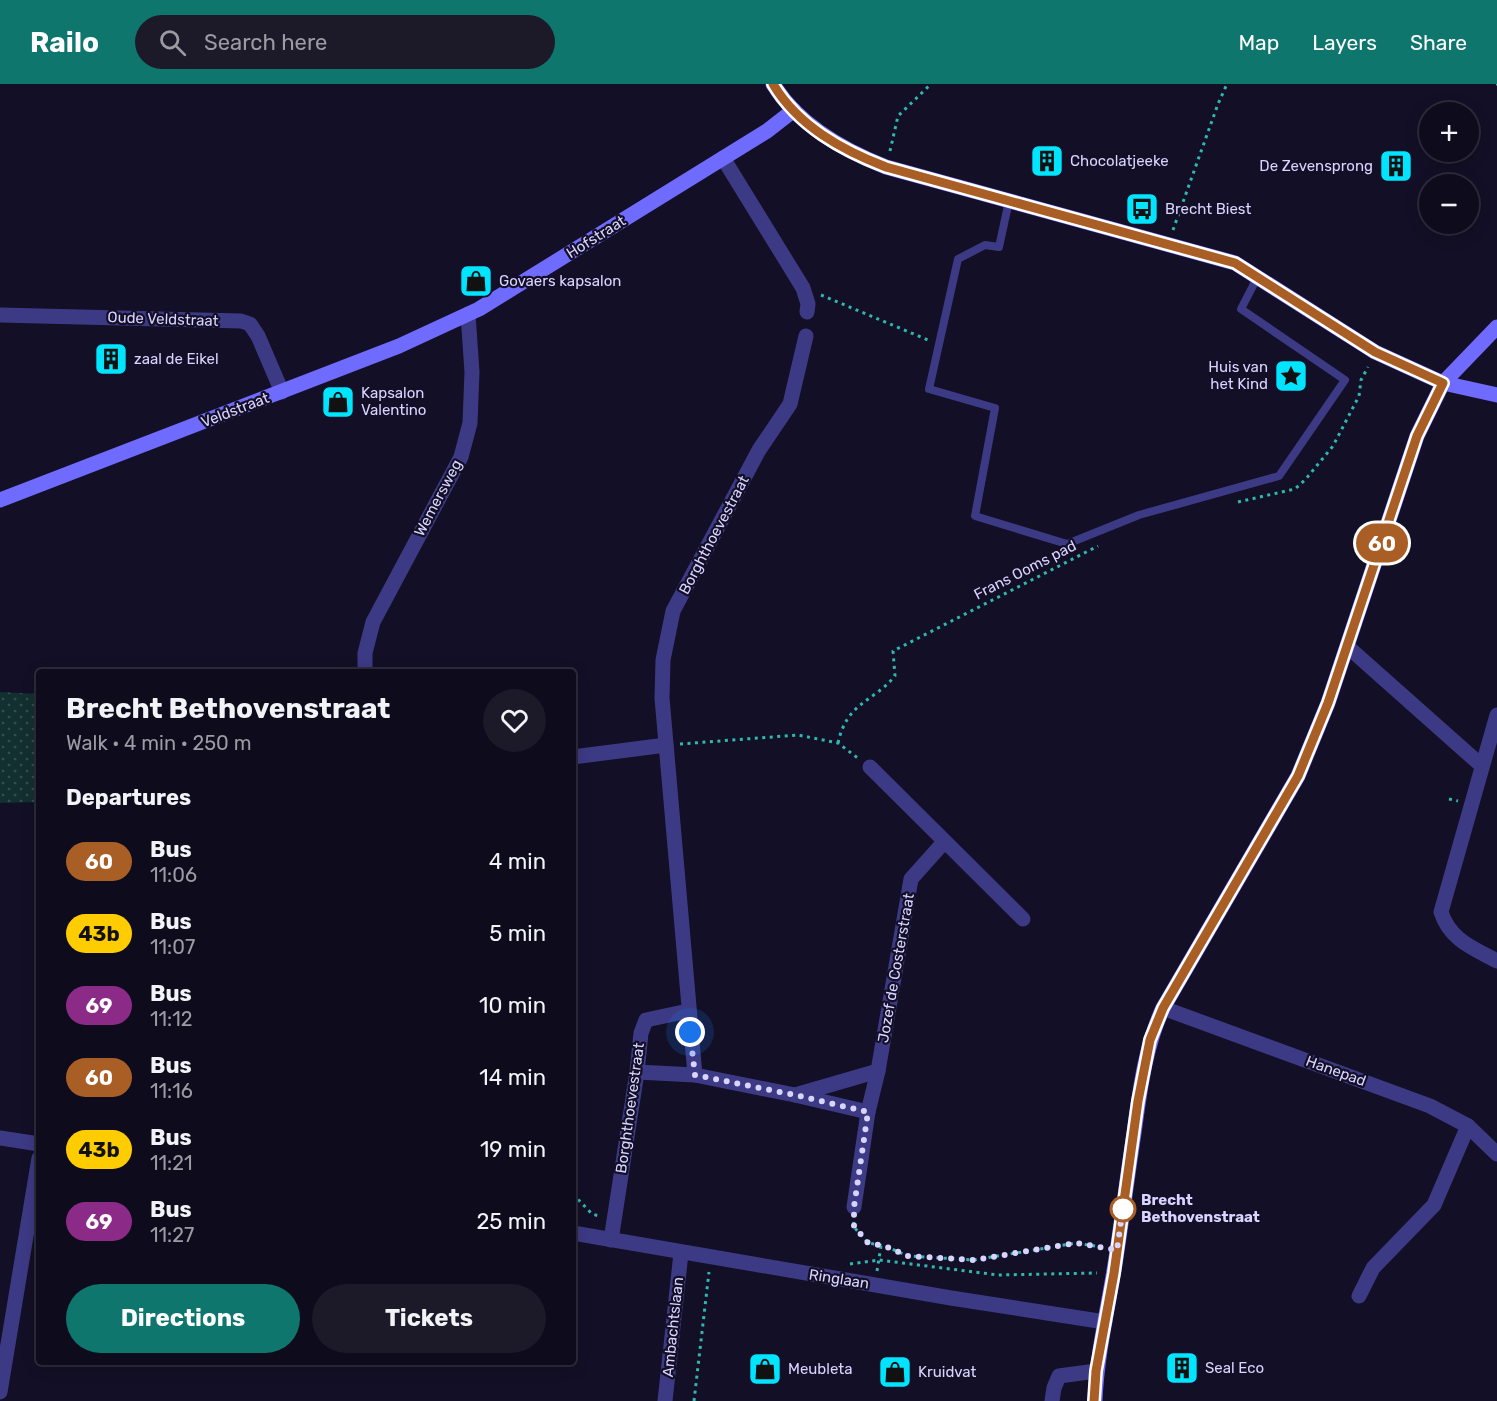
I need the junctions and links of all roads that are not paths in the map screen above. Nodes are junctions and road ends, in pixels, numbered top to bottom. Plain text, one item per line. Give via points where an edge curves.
1 (773, 84) edge
2 (794, 110) junction
3 (723, 158) junction
4 (1009, 201) junction
5 (1257, 278) junction
6 (807, 312) dead end
7 (468, 314) junction
8 (0, 315) edge
9 (1497, 327) edge
10 (806, 336) dead end
11 (1443, 383) junction
12 (282, 392) junction
13 (1497, 394) edge
14 (0, 500) edge
15 (1348, 647) junction
16 (365, 669) edge
17 (1497, 715) edge
18 (666, 745) junction
19 (576, 757) edge
20 (1482, 766) junction
21 (870, 767) road end
22 (944, 843) junction
23 (1023, 919) dead end
24 (1497, 961) edge
25 (1163, 1008) junction
26 (688, 1011) junction
27 (878, 1071) junction
28 (637, 1072) junction
29 (695, 1075) junction
30 (795, 1095) junction
31 (868, 1112) junction
32 (1468, 1126) junction
33 (0, 1138) edge
34 (36, 1144) edge
35 (1497, 1154) edge
36 (36, 1176) edge
37 (854, 1207) road end
38 (576, 1234) edge
39 (611, 1240) junction
40 (681, 1253) junction
41 (1359, 1296) dead end
42 (1105, 1322) junction
43 (1096, 1371) junction
44 (0, 1392) edge
45 (665, 1401) edge
46 (1052, 1401) edge
47 (1095, 1401) edge

1 - 2 main road
2 - 3 main road, Hofstraat
2 - 4 main road via 816,131 852,153 886,167
3 - 6 street via 802,288
3 - 7 main road, Hofstraat
4 - 5 main road via 1235,263
4 - 5 lane via 999,248 985,245 958,259 929,389 995,408 975,516 1067,544 1139,515 1280,476 1345,380 1241,309
5 - 11 main road via 1375,352
7 - 12 main road, Veldstraat
7 - 16 street, Wemersweg via 470,423 460,457 373,622
8 - 12 street, Oude Veldstraat via 241,321 250,324 258,336
9 - 11 main road
10 - 18 street, Borghthoevestraat via 790,404 759,450 674,611 663,660
11 - 13 main road
11 - 15 main road via 1417,436
12 - 14 main road, Veldstraat
15 - 20 street
15 - 25 main road via 1298,776
17 - 20 street
18 - 19 street
18 - 26 street, Borghthoevestraat
20 - 24 street via 1441,912 1459,941
21 - 22 street
22 - 23 street
22 - 27 street, Jozef de Costerstraat via 911,879
25 - 32 street, Hanepad via 1430,1106
25 - 42 main road via 1146,1058
26 - 28 street, Borghthoevestraat via 646,1020
26 - 29 street, Borghthoevestraat
27 - 30 street
27 - 31 street, Jozef de Costerstraat
28 - 29 street
28 - 39 street, Borghthoevestraat
29 - 30 street
30 - 31 street
31 - 37 street, Jozef de Costerstraat
32 - 35 street, Hanepad
32 - 41 street via 1434,1205 1373,1268
33 - 34 street
36 - 44 street
38 - 39 street, Ringlaan
39 - 40 street, Ringlaan
40 - 42 street, Ringlaan
40 - 45 street, Ambachtslaan
42 - 43 main road
43 - 46 street via 1059,1376
43 - 47 main road

